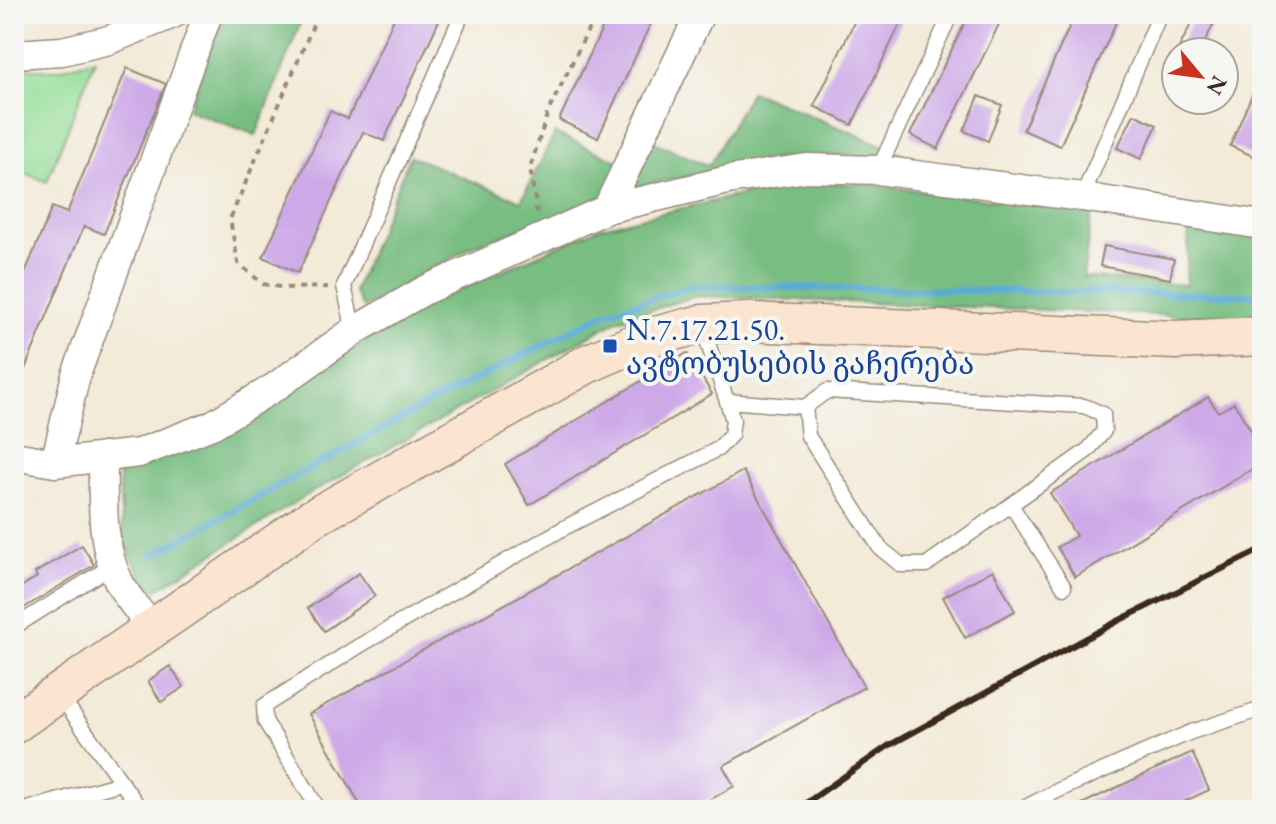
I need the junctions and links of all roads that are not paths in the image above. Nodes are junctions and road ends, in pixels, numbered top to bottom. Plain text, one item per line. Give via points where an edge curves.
1 (173, 14) edge
2 (208, 14) edge
3 (462, 14) edge
4 (700, 14) edge
5 (951, 14) edge
6 (1160, 14) edge
7 (14, 54) edge
8 (878, 170) junction
9 (1082, 197) junction
10 (607, 209) junction
11 (1262, 225) edge
12 (702, 324) junction
13 (354, 331) junction
14 (1262, 336) edge
15 (727, 401) junction
16 (805, 407) junction
17 (14, 456) edge
18 (103, 457) junction
19 (55, 463) junction
20 (1011, 505) junction
21 (113, 565) junction
22 (1064, 587) dead end
23 (14, 627) edge
24 (152, 629) junction
25 (59, 693) junction
26 (1262, 709) edge
27 (14, 724) edge
28 (121, 783) junction
29 (24, 810) edge
30 (141, 810) edge
31 (319, 810) edge
32 (1020, 810) edge

1 - 7 street via 109,40 62,51
2 - 19 street via 76,375
3 - 13 lane via 344,286
4 - 10 street
5 - 8 lane
6 - 9 lane
8 - 9 street
8 - 10 street via 807,168 728,180
9 - 11 street
10 - 13 street via 425,290
12 - 14 street via 1176,340
12 - 15 lane
12 - 24 street via 647,338 587,364 313,518
13 - 18 street via 212,425 139,453
15 - 16 lane
15 - 31 lane via 731,435 718,449 564,528 264,706 265,721
16 - 20 lane via 808,436 880,548 901,565 926,565
16 - 20 lane via 827,391 1084,406 1103,414 1104,431 1088,450
17 - 19 street
18 - 19 street
18 - 21 street via 104,524
20 - 22 lane
21 - 23 lane
21 - 24 street
24 - 25 street
25 - 27 street
25 - 28 lane
26 - 32 lane via 1191,732
28 - 29 lane
28 - 30 lane

